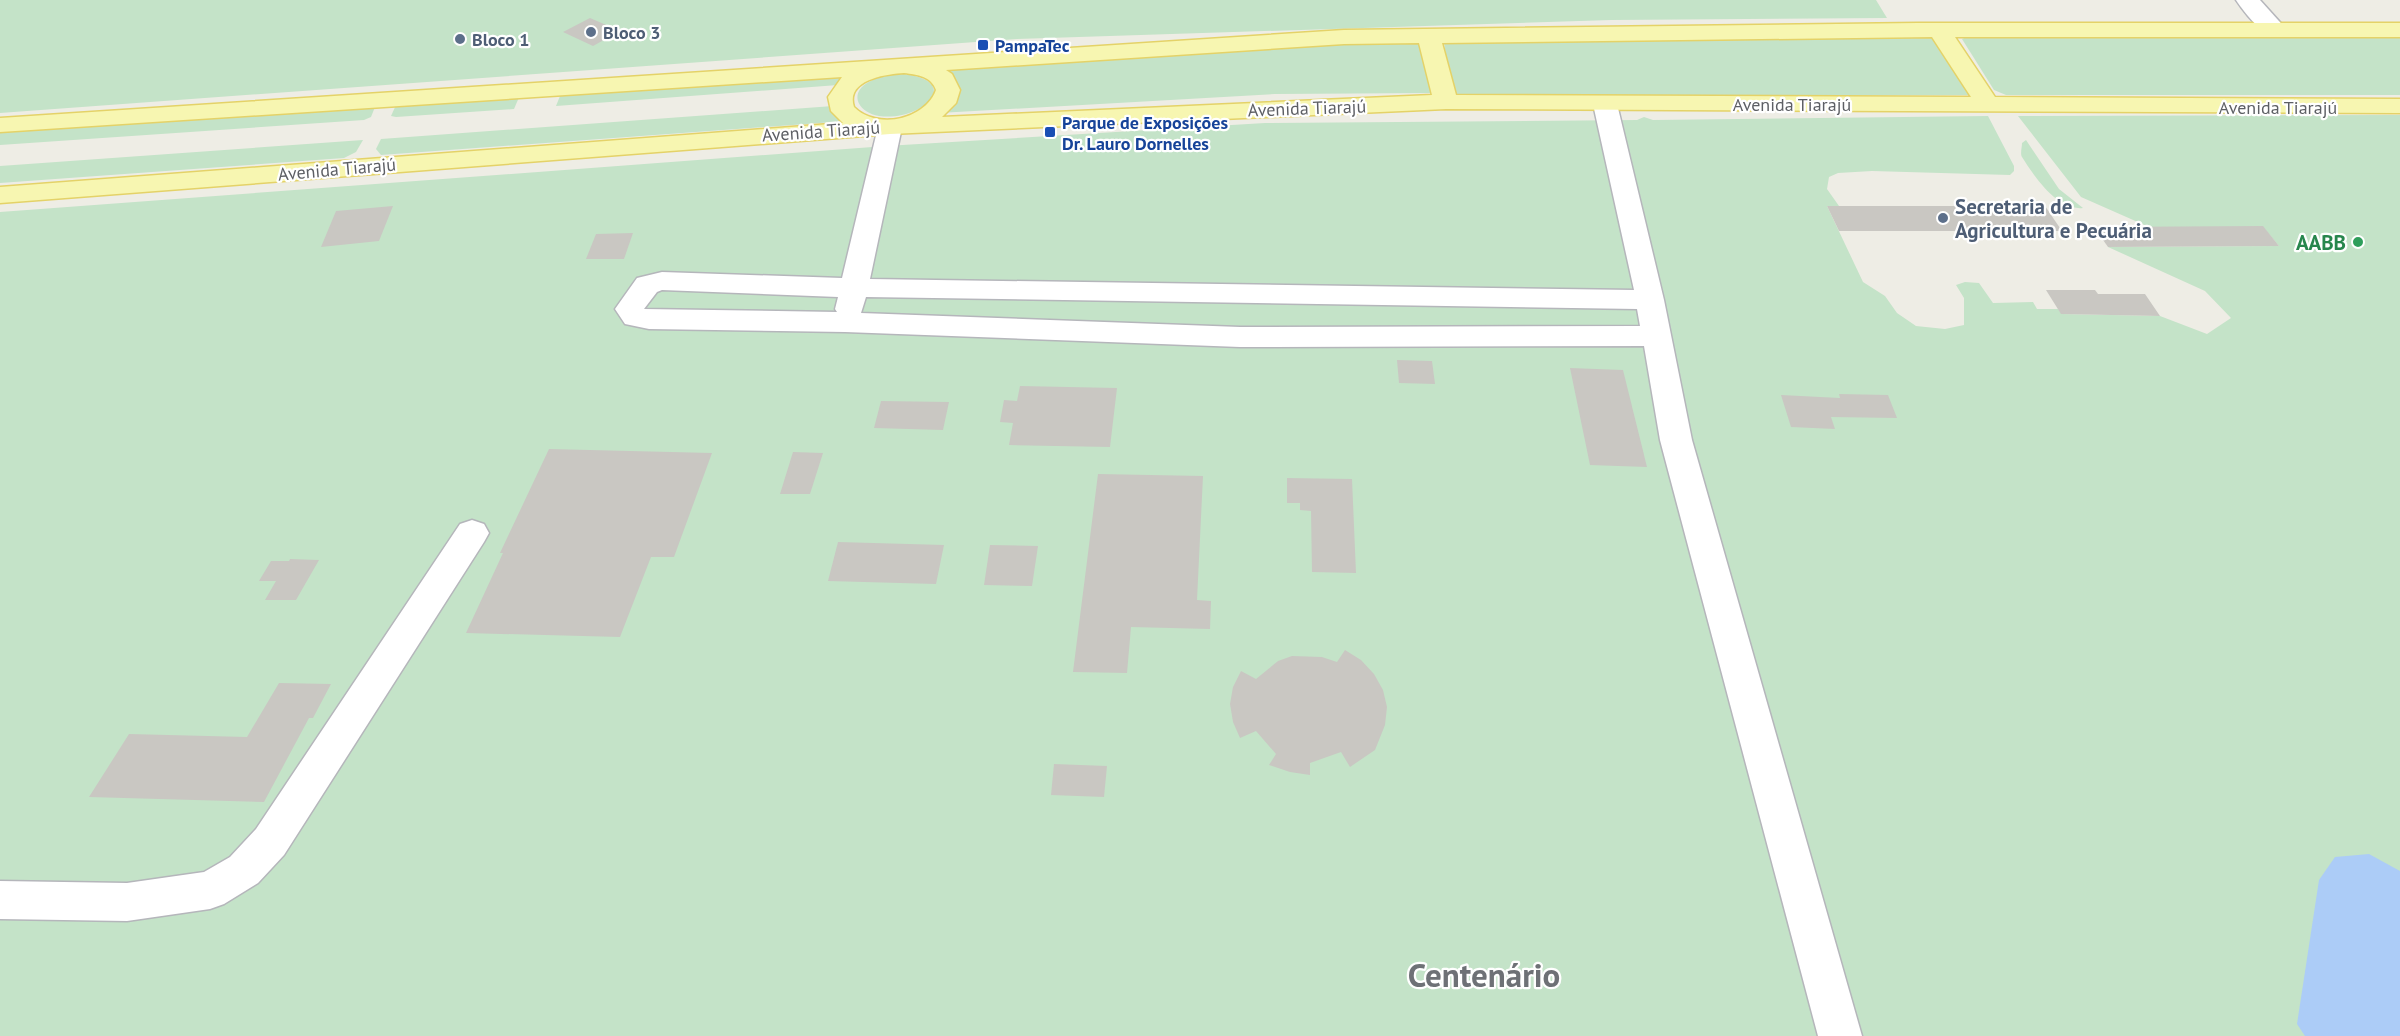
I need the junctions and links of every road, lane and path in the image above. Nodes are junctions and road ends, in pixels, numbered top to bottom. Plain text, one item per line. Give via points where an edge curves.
1 (2247, 0) edge
2 (1939, 30) junction
3 (2276, 30) junction
4 (2400, 30) edge
5 (1429, 36) junction
6 (899, 65) junction
7 (1446, 102) junction
8 (1987, 103) junction
9 (1605, 104) junction
10 (2400, 106) edge
11 (0, 125) edge
12 (890, 127) junction
13 (0, 195) edge
14 (854, 288) junction
15 (1238, 294) junction
16 (1650, 300) junction
17 (845, 322) junction
18 (1657, 336) junction
19 (1240, 337) junction
20 (472, 532) dead end
21 (0, 900) edge
22 (1840, 1036) edge

1 - 3 street
2 - 3 main road
2 - 5 main road
2 - 8 main road
3 - 4 main road
5 - 6 main road via 1344,37
5 - 7 main road
6 - 11 main road
6 - 12 main road via 915,66 941,76 949,93 946,102 924,119
6 - 12 main road via 860,75 839,96 840,106 857,122
7 - 9 main road, Avenida Tiarajú
7 - 12 main road, Avenida Tiarajú
8 - 9 main road, Avenida Tiarajú
8 - 10 main road, Avenida Tiarajú
9 - 16 street
12 - 13 main road, Avenida Tiarajú
12 - 14 street
14 - 15 street
14 - 17 street
14 - 17 street via 662,281 647,285 629,309 635,316 649,319
15 - 16 street
15 - 19 street
16 - 18 street
17 - 19 street
18 - 19 street
18 - 22 street via 1676,440
20 - 21 street via 270,842 244,870 210,890 127,902

